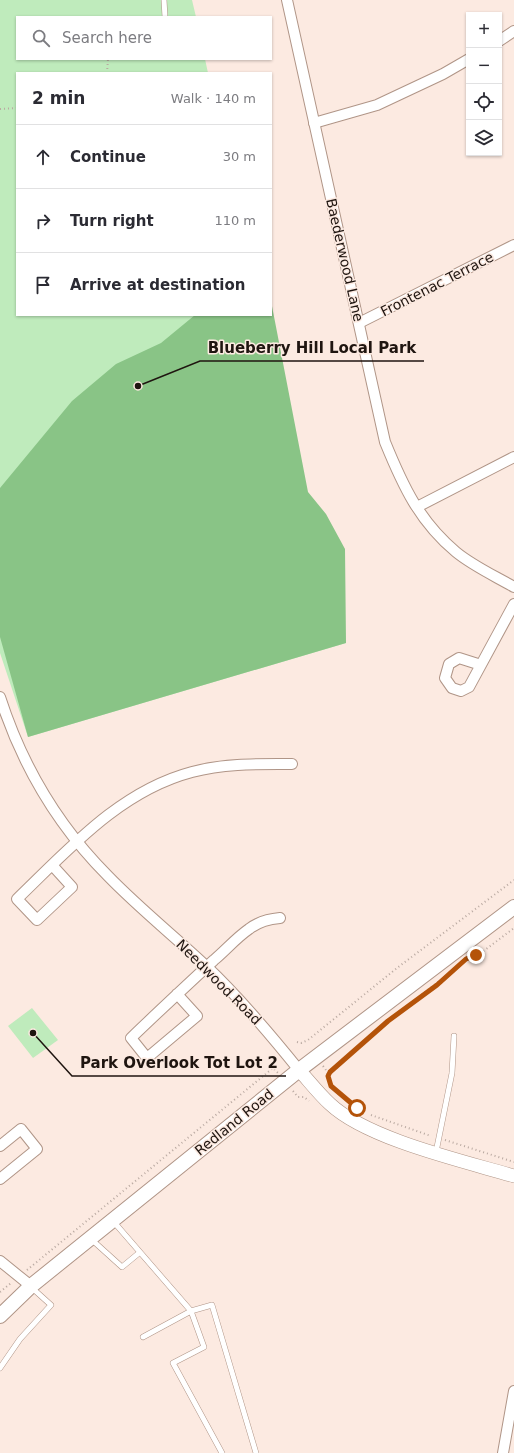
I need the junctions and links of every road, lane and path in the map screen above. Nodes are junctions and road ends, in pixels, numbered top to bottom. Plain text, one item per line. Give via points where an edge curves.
1 (164, 0) edge
2 (287, 0) edge
3 (165, 16) edge
4 (514, 31) edge
5 (502, 39) edge
6 (108, 60) edge
7 (466, 61) edge
8 (107, 72) edge
9 (16, 108) edge
10 (0, 109) edge
11 (314, 123) junction
12 (514, 245) edge
13 (360, 323) junction
14 (514, 457) edge
15 (416, 507) junction
16 (514, 587) edge
17 (514, 604) edge
18 (481, 665) dead end
19 (0, 697) edge
20 (292, 764) dead end
21 (78, 841) junction
22 (52, 866) junction
23 (514, 880) edge
24 (514, 907) edge
25 (280, 918) dead end
26 (514, 928) edge
27 (466, 959) dead end
28 (460, 964) dead end
29 (207, 967) junction
30 (178, 994) junction
31 (454, 1036) dead end
32 (298, 1042) dead end
33 (304, 1042) junction
34 (315, 1058) junction
35 (273, 1068) dead end
36 (299, 1070) junction
37 (328, 1076) junction
38 (343, 1097) dead end
39 (368, 1114) dead end
40 (440, 1139) junction
41 (0, 1146) edge
42 (436, 1152) junction
43 (514, 1162) edge
44 (514, 1176) edge
45 (0, 1179) edge
46 (112, 1220) junction
47 (90, 1238) junction
48 (139, 1253) junction
49 (0, 1261) edge
50 (18, 1276) junction
51 (31, 1286) junction
52 (0, 1292) edge
53 (191, 1311) junction
54 (0, 1316) edge
55 (143, 1337) dead end
56 (0, 1368) edge
57 (514, 1391) edge
58 (222, 1453) edge
59 (256, 1453) edge
60 (503, 1453) edge

1 - 3 lane
2 - 11 street, Baederwood Lane
4 - 5 street
6 - 8 path
7 - 11 street via 377,105
9 - 10 path
11 - 13 street, Baederwood Lane
12 - 13 street, Frontenac Terrace
13 - 15 street, Baederwood Lane via 385,442 403,486
14 - 15 street
15 - 16 street, Baederwood Lane via 427,523 457,552
17 - 18 street
19 - 21 street, Needwood Road via 8,723 31,774 43,795
20 - 21 street via 221,766 170,778 130,799
21 - 22 street
21 - 29 street, Needwood Road via 108,876
22 - 22 street via 72,887 37,920 17,899
23 - 33 path
24 - 34 main road, Redland Road
25 - 29 street via 267,919 249,929
26 - 27 path via 481,953
28 - 37 path via 437,985 388,1021
29 - 30 street
29 - 36 street, Needwood Road via 255,1017
30 - 30 street via 197,1016 147,1058 131,1038
31 - 40 lane via 452,1073
32 - 33 path
33 - 34 path
34 - 36 main road, Redland Road
34 - 37 path
35 - 50 path
36 - 42 street, Needwood Road via 330,1105 364,1127
36 - 46 main road, Redland Road
37 - 38 path via 331,1086
39 - 40 path
40 - 42 lane
40 - 43 path
41 - 45 street via 21,1129 37,1149
42 - 44 street, Needwood Road
46 - 47 main road, Redland Road
46 - 48 lane
47 - 48 lane via 122,1268
47 - 51 main road, Redland Road
48 - 53 lane
49 - 50 street
50 - 51 street
50 - 52 path
51 - 54 main road, Redland Road
51 - 56 lane via 51,1305 20,1339
53 - 55 lane
53 - 58 lane via 204,1347 173,1363
53 - 59 lane via 212,1305
57 - 60 street

